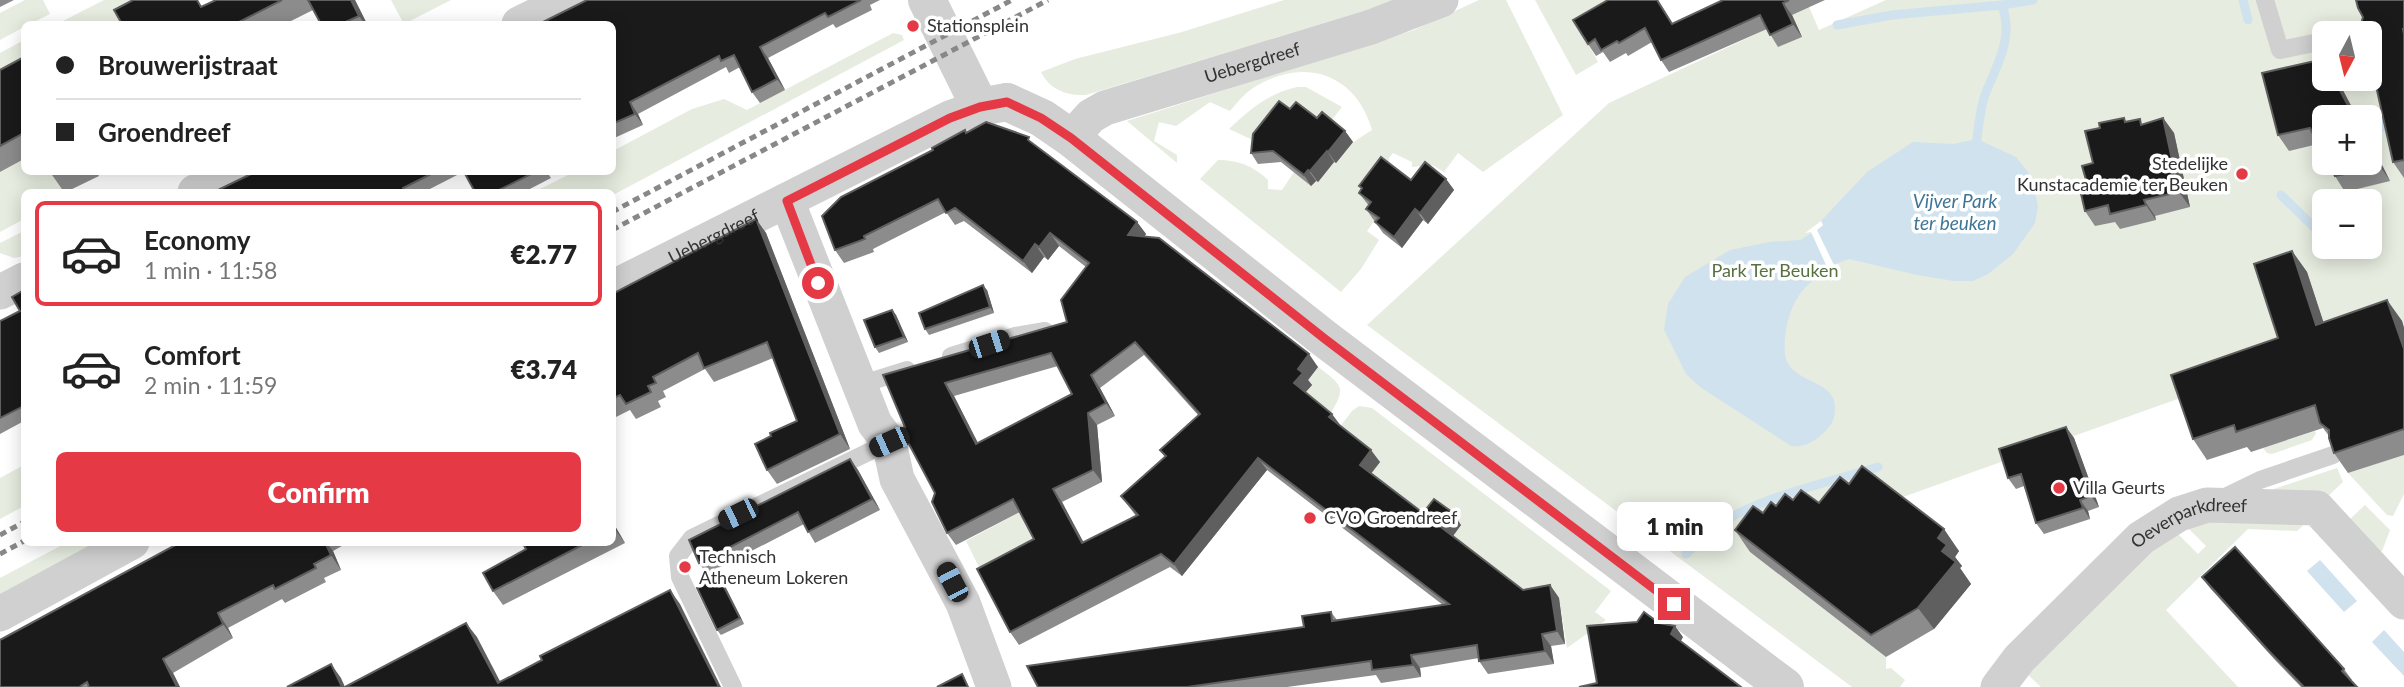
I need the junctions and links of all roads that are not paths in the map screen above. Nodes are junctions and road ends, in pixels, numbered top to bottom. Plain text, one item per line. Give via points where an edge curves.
1 (567, 0) edge
2 (927, 0) edge
3 (957, 0) edge
4 (1441, 0) edge
5 (2265, 0) edge
6 (525, 21) edge
7 (2312, 43) edge
8 (993, 105) junction
9 (1071, 138) junction
10 (229, 175) edge
11 (201, 189) edge
12 (787, 201) junction
13 (21, 282) edge
14 (616, 286) edge
15 (0, 292) edge
16 (1062, 329) edge
17 (859, 385) junction
18 (889, 442) junction
19 (2333, 455) edge
20 (2207, 505) junction
21 (125, 546) edge
22 (2404, 602) edge
23 (0, 614) edge
24 (733, 687) edge
25 (994, 687) edge
26 (1784, 687) edge
27 (1998, 687) edge

1 - 6 street
2 - 8 street
3 - 8 street
4 - 9 street, Uebergdreef via 1371,27 1105,108
5 - 7 lane via 2280,50
8 - 9 street via 1041,118
8 - 12 street, Uebergdreef via 950,118
9 - 26 street via 1325,339
10 - 11 street
12 - 14 street, Uebergdreef
12 - 17 street
13 - 15 street
16 - 17 lane via 1015,336
17 - 18 street via 875,424
18 - 24 lane via 692,538 678,556 680,577
18 - 25 street via 897,479 963,603
19 - 20 lane via 2260,480
20 - 22 street, Oeverparkdreef via 2317,508
20 - 27 street, Oeverparkdreef via 2179,514 2141,538 2019,659
21 - 23 street

